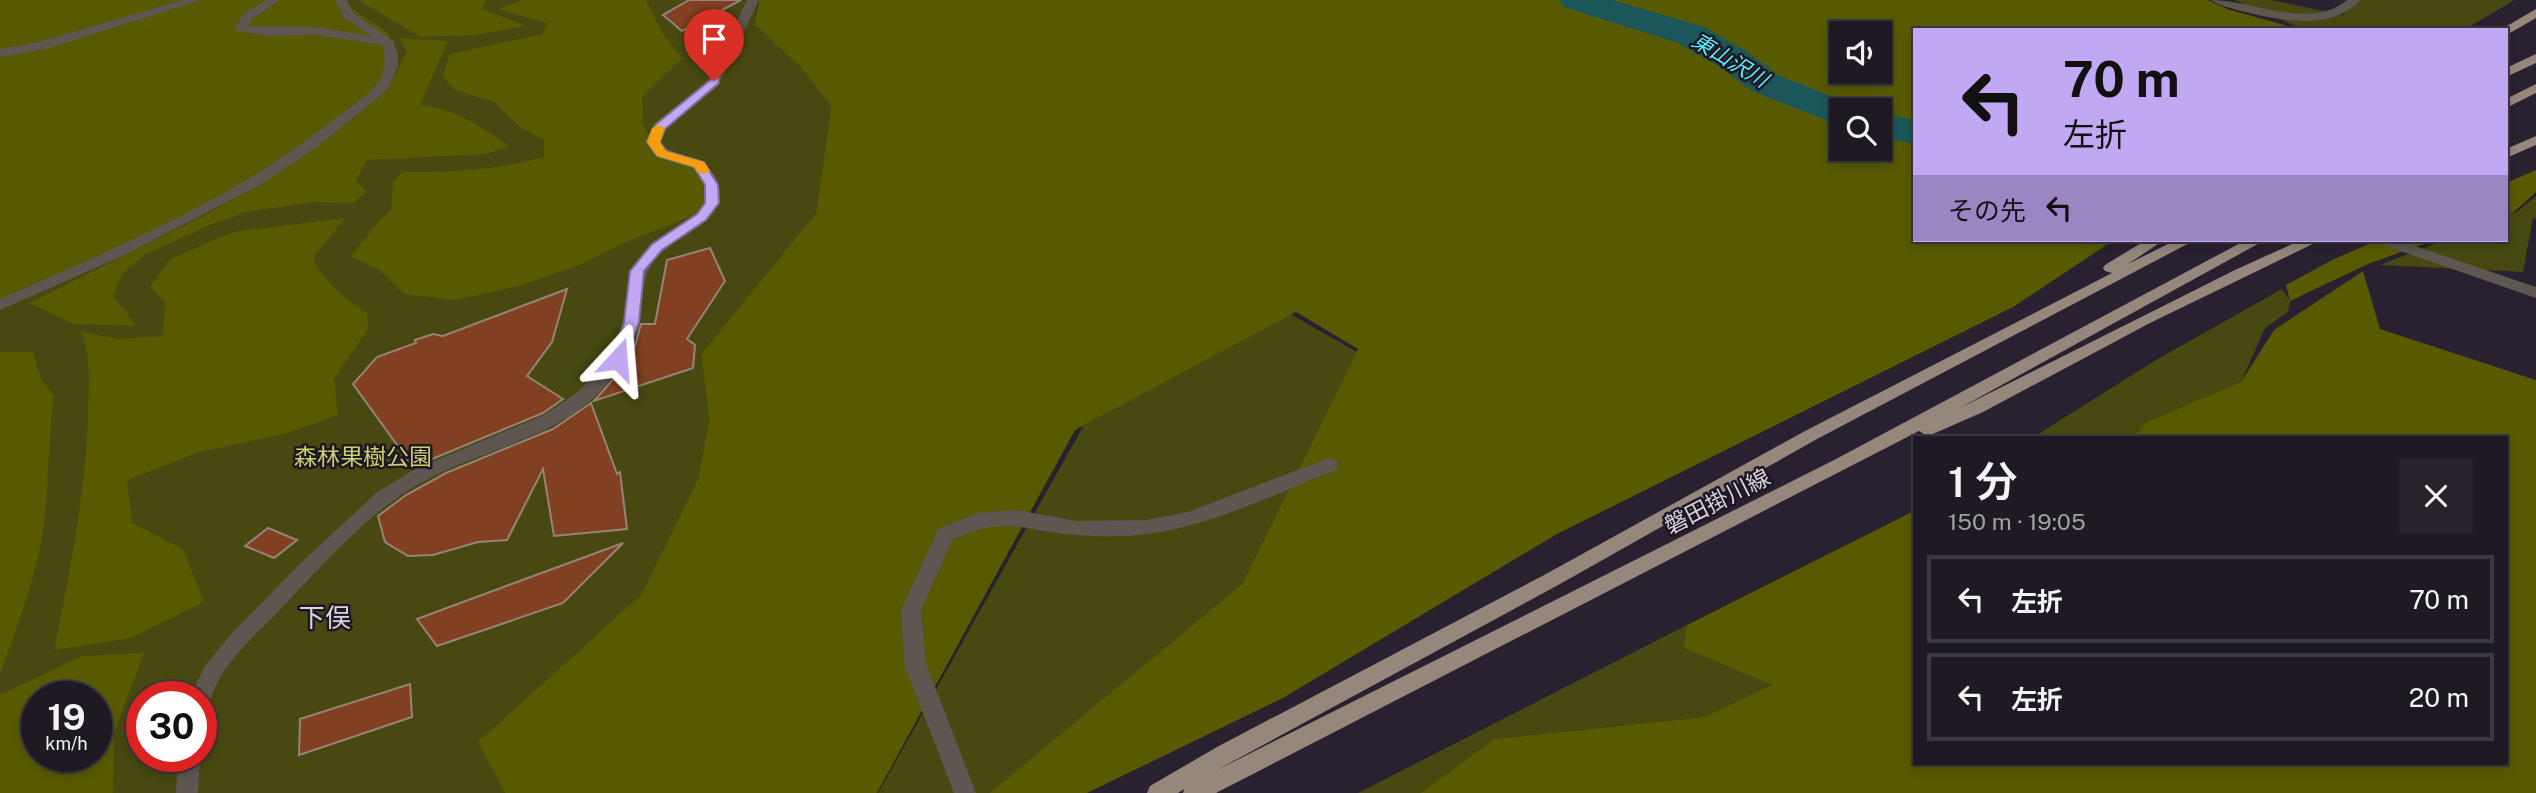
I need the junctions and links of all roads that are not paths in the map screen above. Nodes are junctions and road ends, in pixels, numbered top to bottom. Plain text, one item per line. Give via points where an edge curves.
1 (195, 0) edge
2 (274, 0) edge
3 (341, 0) edge
4 (753, 0) edge
5 (2217, 0) edge
6 (2354, 0) edge
7 (2536, 13) edge
8 (2508, 29) edge
9 (387, 41) junction
10 (0, 52) edge
11 (2536, 58) edge
12 (2508, 72) edge
13 (2536, 88) edge
14 (2508, 103) edge
15 (2536, 140) edge
16 (2508, 153) edge
17 (2153, 242) edge
18 (2183, 242) edge
19 (2252, 242) edge
20 (2309, 242) edge
21 (2391, 243) dead end
22 (2536, 293) edge
23 (0, 305) edge
24 (2039, 317) junction
25 (1843, 464) junction
26 (1328, 465) dead end
27 (208, 681) edge
28 (188, 772) edge
29 (187, 793) edge
30 (965, 793) edge
31 (1158, 793) edge
32 (1194, 793) edge

1 - 10 street via 41,46
2 - 9 street via 247,17 241,28 259,33 318,31
3 - 9 street via 348,15
4 - 27 street via 713,83 659,128 653,142 662,153 699,165 712,185 712,203 702,217 657,247 637,271 631,322 618,359 584,396 550,419 418,476 383,498 239,639
5 - 6 street via 2291,16 2335,13
7 - 8 main road
9 - 23 street via 391,66 382,87 256,182 122,251
11 - 12 main road
13 - 14 main road
15 - 16 main road
17 - 24 main road
18 - 24 main road, 磐田掛川線
19 - 25 main road, 磐田掛川線
20 - 25 main road via 2121,332 1972,412
21 - 22 street
24 - 31 main road, 磐田掛川線 via 1811,435
25 - 32 main road, 磐田掛川線
26 - 30 street via 1191,519 1146,527 1077,528 1016,517 977,520 945,534 911,610 915,664
28 - 29 street

